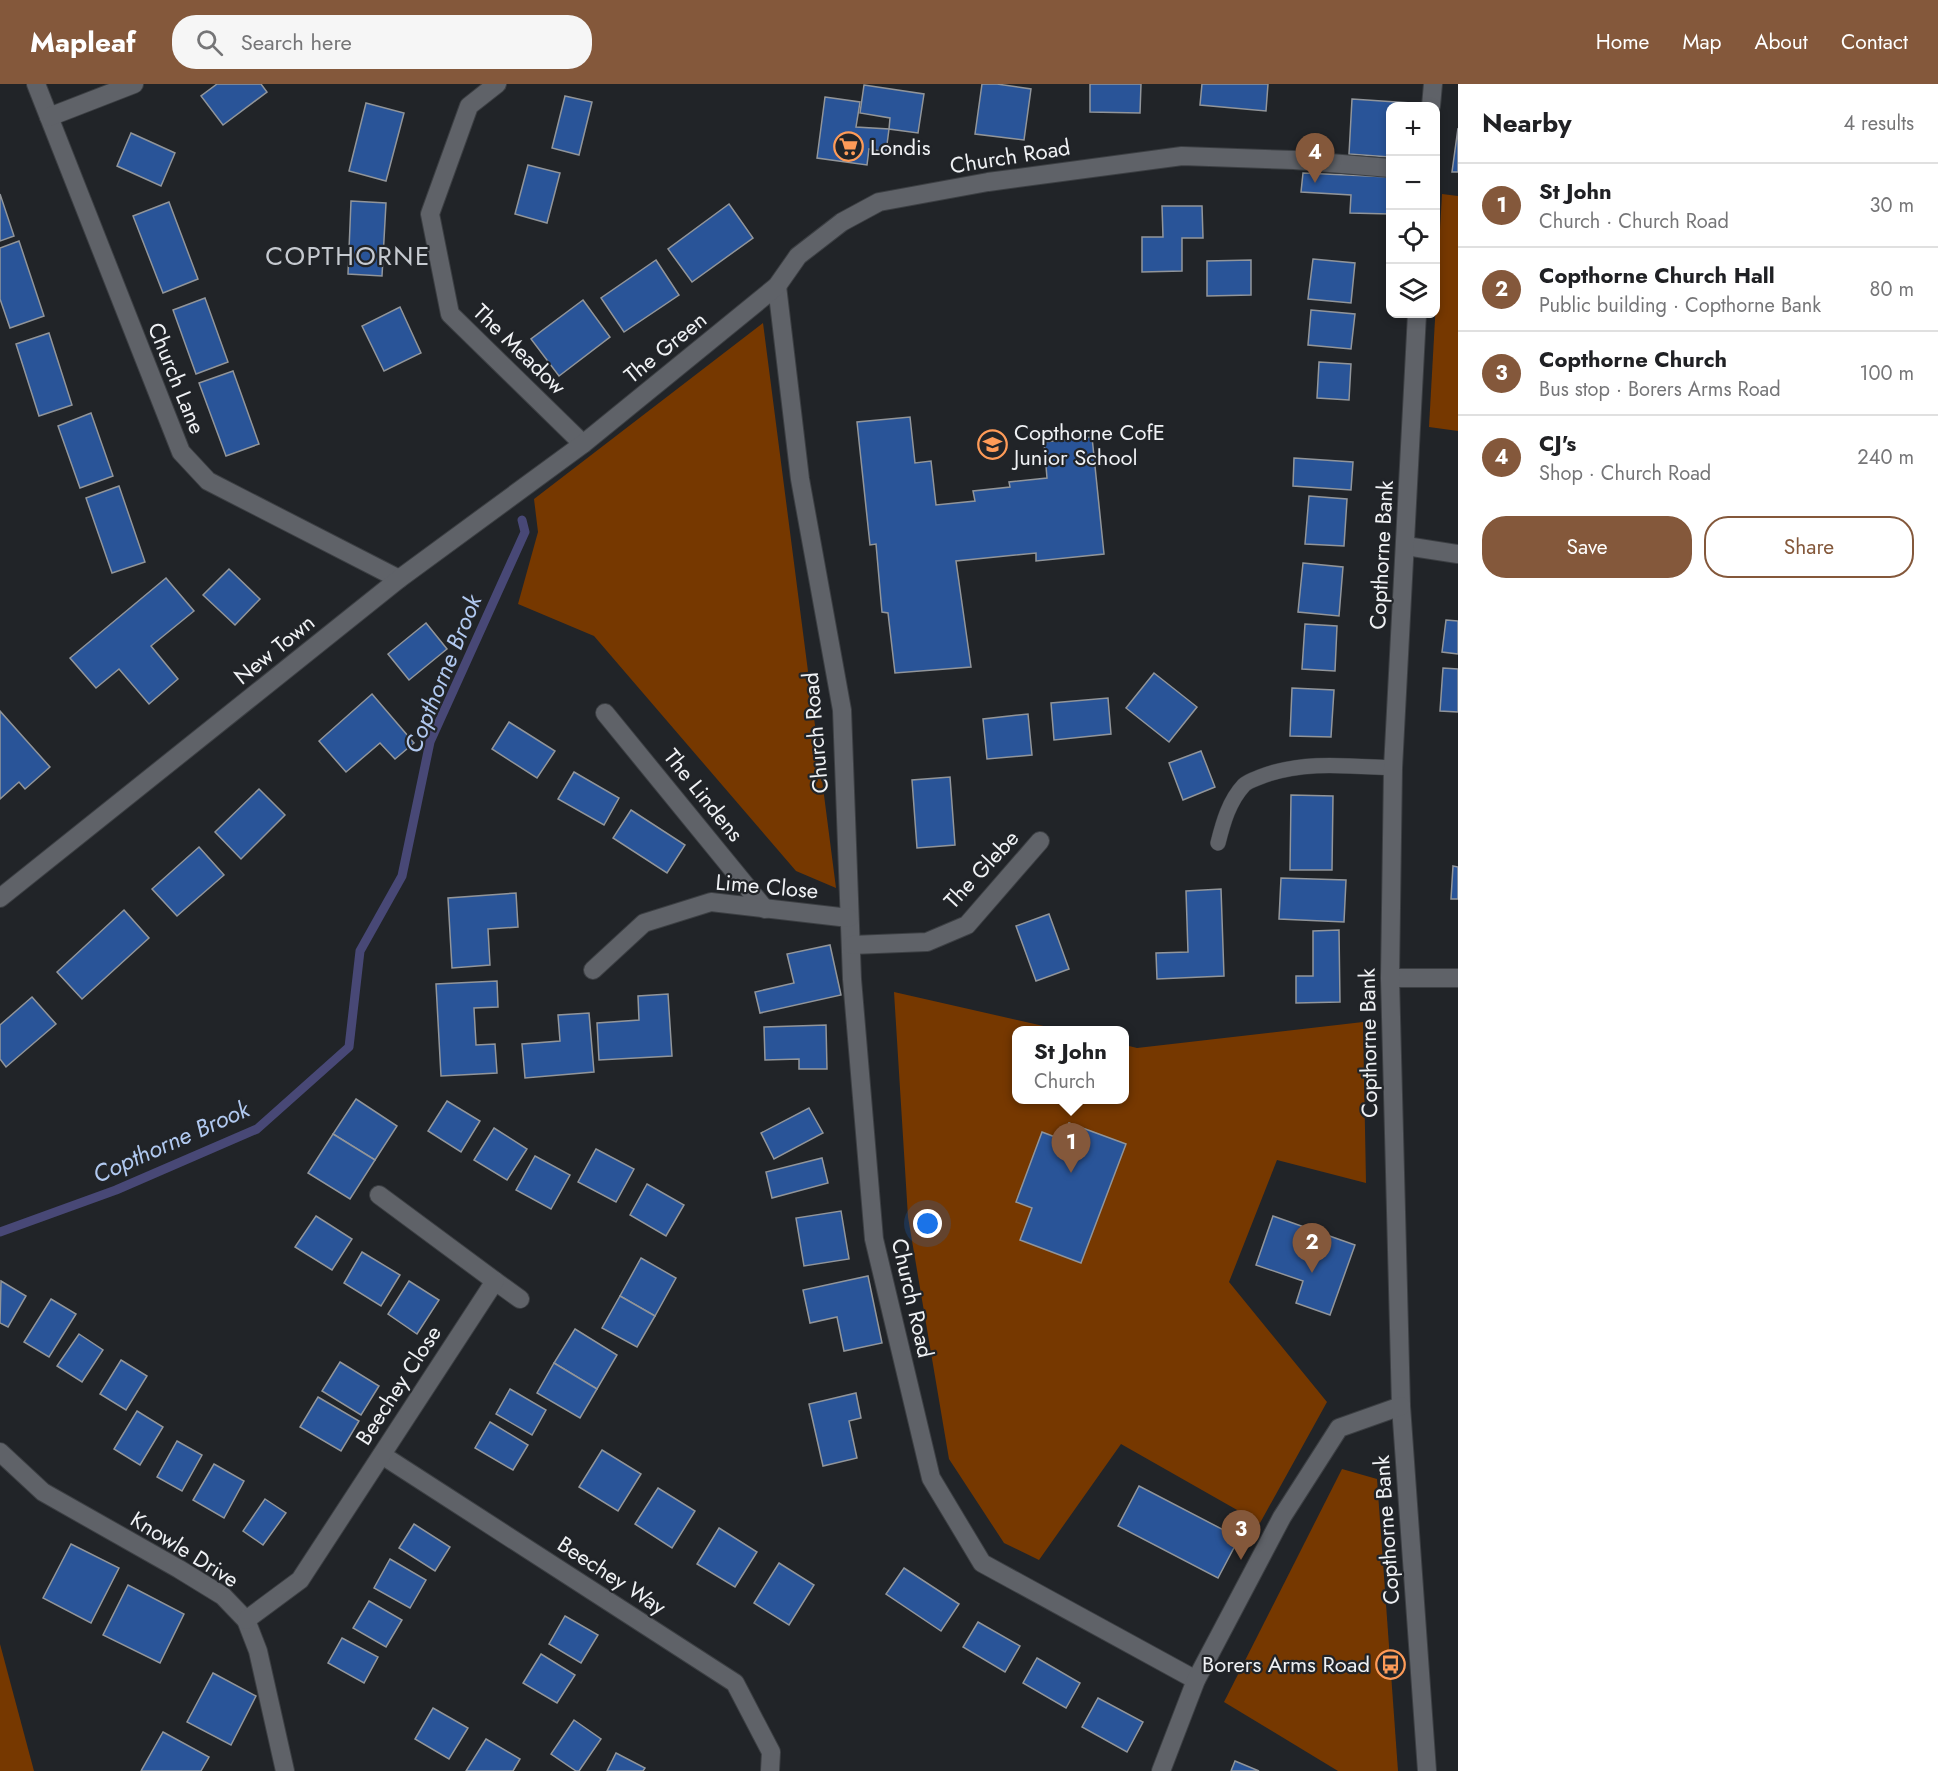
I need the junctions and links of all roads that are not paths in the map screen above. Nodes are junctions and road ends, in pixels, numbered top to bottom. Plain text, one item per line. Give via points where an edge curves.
1 (36, 84) edge
2 (134, 84) edge
3 (497, 84) edge
4 (1433, 84) edge
5 (1431, 102) edge
6 (49, 117) junction
7 (1386, 168) edge
8 (777, 286) junction
9 (1417, 318) edge
10 (583, 444) junction
11 (1406, 546) junction
12 (1458, 554) edge
13 (399, 579) junction
14 (605, 712) dead end
15 (1393, 768) junction
16 (1040, 841) dead end
17 (1218, 843) dead end
18 (0, 898) edge
19 (765, 909) junction
20 (849, 918) junction
21 (852, 945) junction
22 (593, 970) dead end
23 (1390, 978) junction
24 (1458, 978) edge
25 (379, 1195) dead end
26 (495, 1281) junction
27 (520, 1299) dead end
28 (1401, 1406) junction
29 (0, 1452) edge
30 (382, 1455) junction
31 (246, 1620) junction
32 (1196, 1680) junction
33 (285, 1771) edge
34 (770, 1771) edge
35 (1161, 1771) edge
36 (1427, 1771) edge

1 - 6 street, Church Lane
2 - 6 street
3 - 10 street, The Meadow via 469,106 430,214 450,314
4 - 5 street
6 - 13 street, Church Lane via 181,452 208,481
7 - 8 street, Church Road via 1182,156 988,182 879,202 842,222 798,256
8 - 10 street, The Green
8 - 20 street, Church Road via 800,479 842,710
9 - 11 street, Copthorne Bank
10 - 13 street, New Town
11 - 12 street
11 - 15 street, Copthorne Bank
13 - 18 street, New Town
14 - 19 street, The Lindens
15 - 17 lane via 1308,765 1266,774 1246,783 1233,800
15 - 23 street, Copthorne Bank
16 - 21 street, The Glebe via 967,925 927,942
19 - 20 street, Lime Close
19 - 22 street, Lime Close via 711,902 644,923
20 - 21 street, Church Road
21 - 32 street, Church Road via 874,1239 931,1478 982,1563
23 - 24 street
23 - 28 street, Copthorne Bank
25 - 26 street
26 - 27 street
26 - 30 street, Beechey Close
28 - 32 street via 1339,1428 1282,1517
28 - 36 street, Copthorne Bank
29 - 31 street, Knowle Drive via 43,1492 223,1596
30 - 31 street, Beechey Close via 300,1580
30 - 34 street, Beechey Way via 735,1683 771,1752
31 - 33 street, Knowle Drive via 258,1651
32 - 35 street

